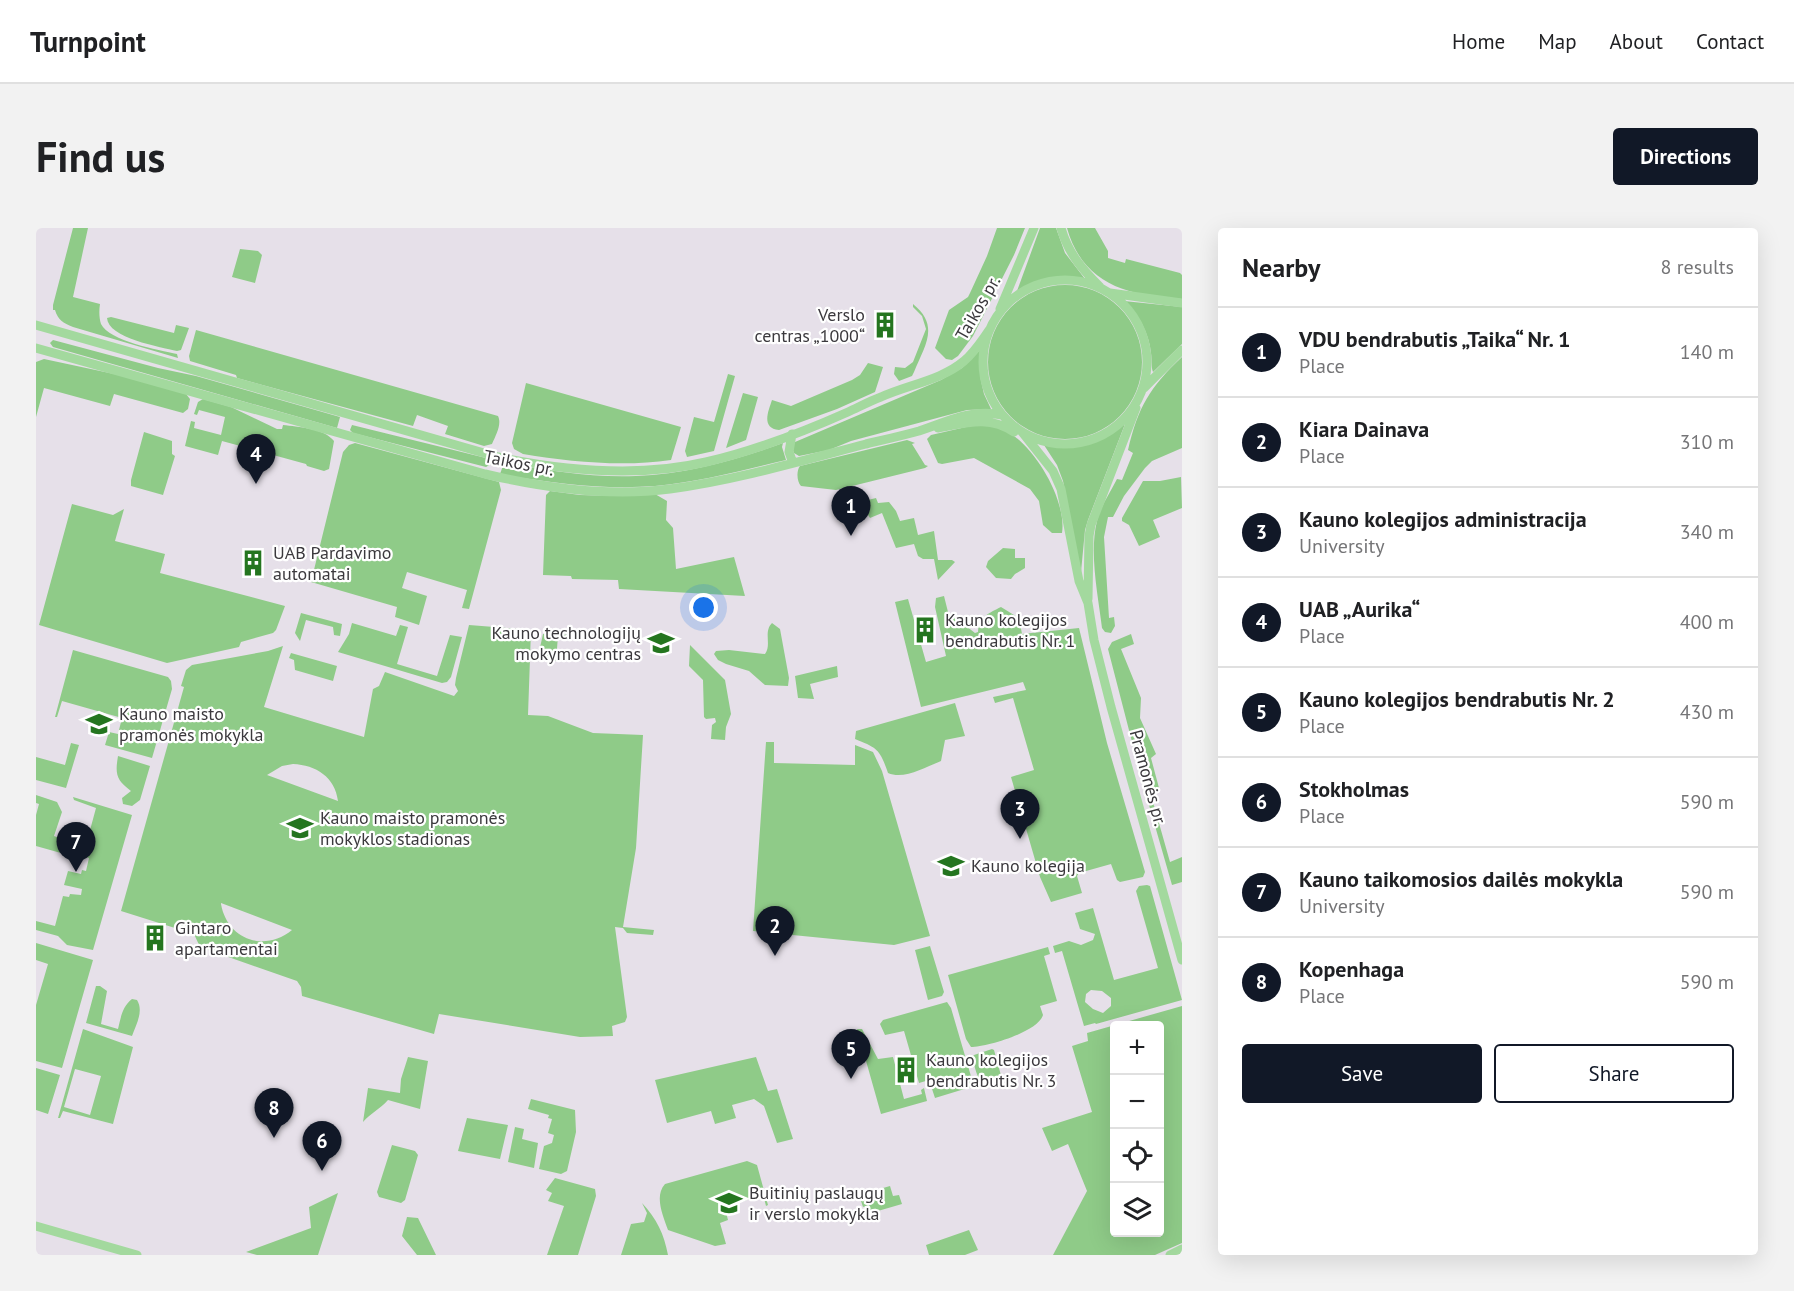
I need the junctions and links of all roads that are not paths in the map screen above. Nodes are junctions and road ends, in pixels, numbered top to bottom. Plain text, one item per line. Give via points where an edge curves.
1 (1034, 228) edge
2 (1061, 228) edge
3 (1015, 276) junction
4 (1106, 292) junction
5 (1182, 303) edge
6 (996, 317) junction
7 (38, 326) edge
8 (990, 329) junction
9 (36, 337) edge
10 (36, 348) edge
11 (1182, 350) edge
12 (969, 356) junction
13 (1141, 393) junction
14 (1002, 415) junction
15 (358, 418) junction
16 (918, 431) junction
17 (1022, 432) junction
18 (344, 434) junction
19 (792, 434) junction
20 (1035, 450) junction
21 (498, 457) junction
22 (792, 463) junction
23 (484, 474) junction
24 (1088, 603) junction
25 (1182, 960) edge
26 (36, 1226) edge
27 (1182, 1249) edge
28 (137, 1255) edge
29 (1170, 1255) edge

1 - 3 main road
2 - 4 main road via 1076,261
3 - 6 main road
3 - 12 main road, Taikos pr.
4 - 5 main road
4 - 6 main road via 1075,281 1045,283 1017,296
4 - 13 main road via 1128,311 1142,335 1147,362
6 - 8 main road
7 - 9 main road
7 - 15 main road, Taikos pr.
8 - 12 main road, Taikos pr.
8 - 14 main road via 983,369 990,396
10 - 18 main road, Taikos pr.
11 - 13 main road
12 - 19 main road, Taikos pr. via 952,369
13 - 17 main road via 1115,427 1085,442 1053,443
13 - 24 main road, Pramonės pr. via 1091,525
14 - 16 main road, Taikos pr. via 971,413
14 - 17 main road
15 - 18 main road via 346,426
15 - 21 main road, Taikos pr.
16 - 20 main road via 989,421 1005,426
16 - 22 main road, Taikos pr.
17 - 20 main road, Pramonės pr.
18 - 23 main road, Taikos pr.
19 - 21 main road, Taikos pr. via 730,456 665,469 570,468
19 - 22 main road
20 - 24 main road, Pramonės pr. via 1053,471 1061,489 1077,574
21 - 23 main road via 496,465
22 - 23 main road, Taikos pr. via 709,482 646,491 569,488
24 - 25 main road, Pramonės pr. via 1111,707
26 - 28 main road
27 - 29 main road

